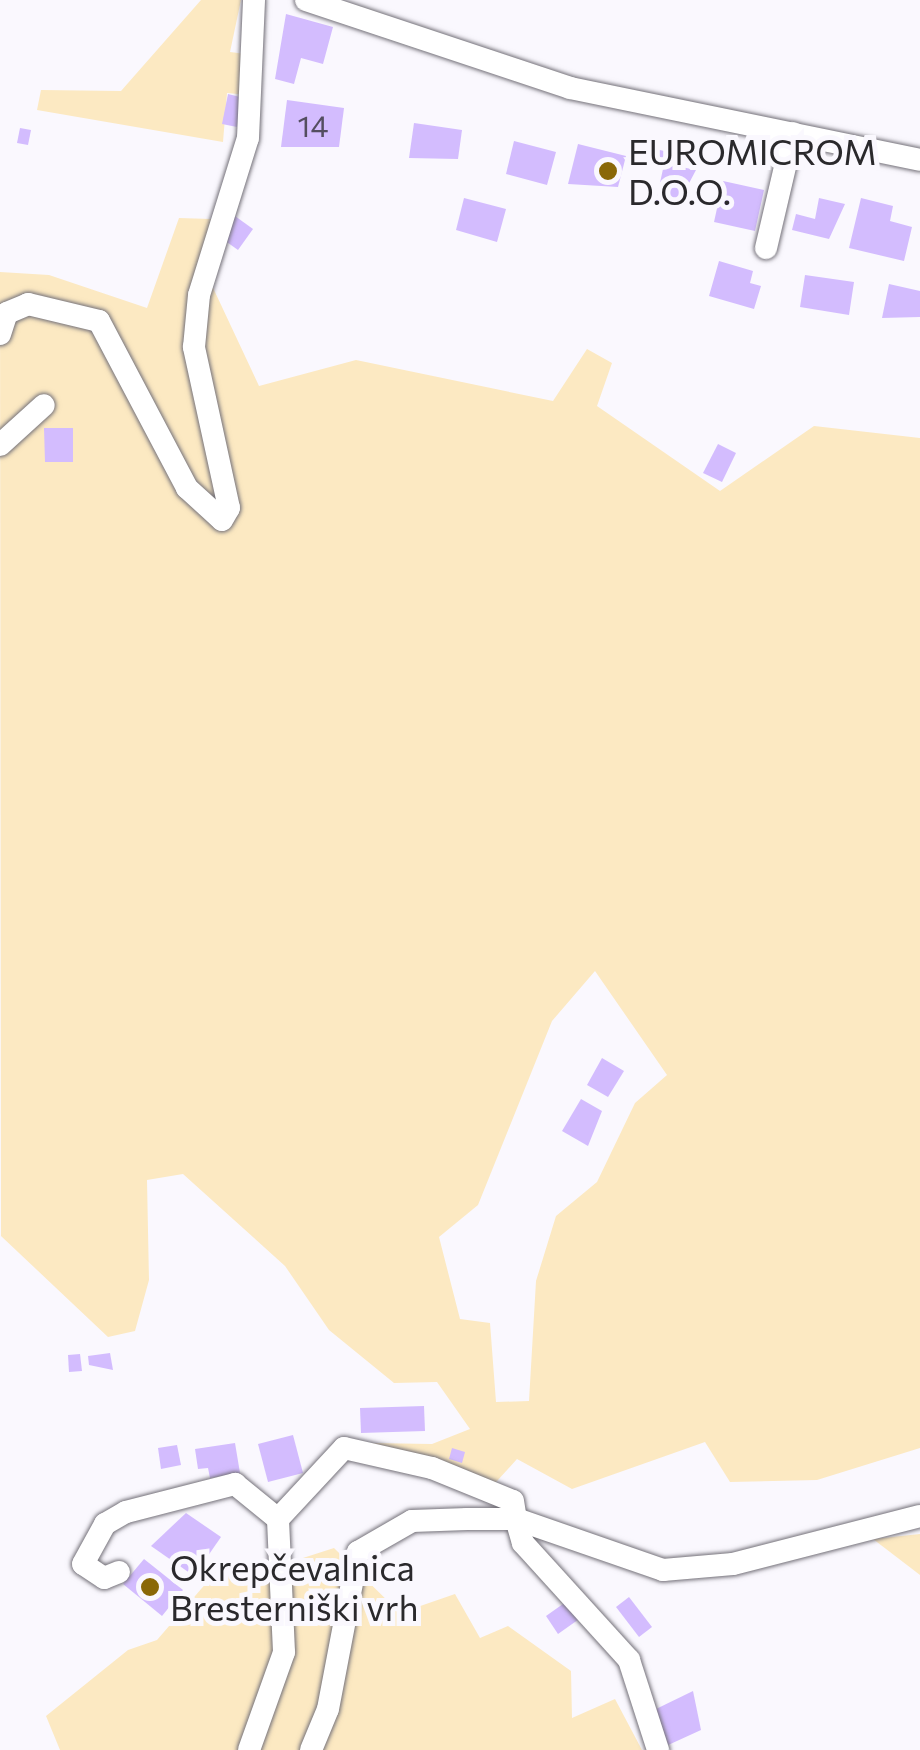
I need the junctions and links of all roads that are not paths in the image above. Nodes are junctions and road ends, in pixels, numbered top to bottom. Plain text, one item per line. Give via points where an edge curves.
1 (254, 0) edge
2 (306, 0) edge
3 (793, 134) junction
4 (920, 160) edge
5 (766, 248) dead end
6 (0, 334) edge
7 (44, 405) dead end
8 (0, 445) edge
9 (920, 1516) edge
10 (278, 1519) junction
11 (516, 1519) junction
12 (119, 1572) dead end
13 (249, 1750) edge
14 (311, 1750) edge
15 (658, 1750) edge

1 - 6 street via 248,138 209,258 194,347 229,508 222,520 187,488 99,321 28,304 7,314
2 - 3 street via 570,88
3 - 4 street
3 - 5 street
7 - 8 street
9 - 11 street via 733,1564 663,1570
10 - 11 street via 344,1448 505,1497
10 - 12 street via 235,1484 175,1493 105,1524 83,1564 104,1578
10 - 13 street via 284,1652
11 - 14 street via 412,1521 358,1552 328,1709
11 - 15 street via 523,1542 629,1660

